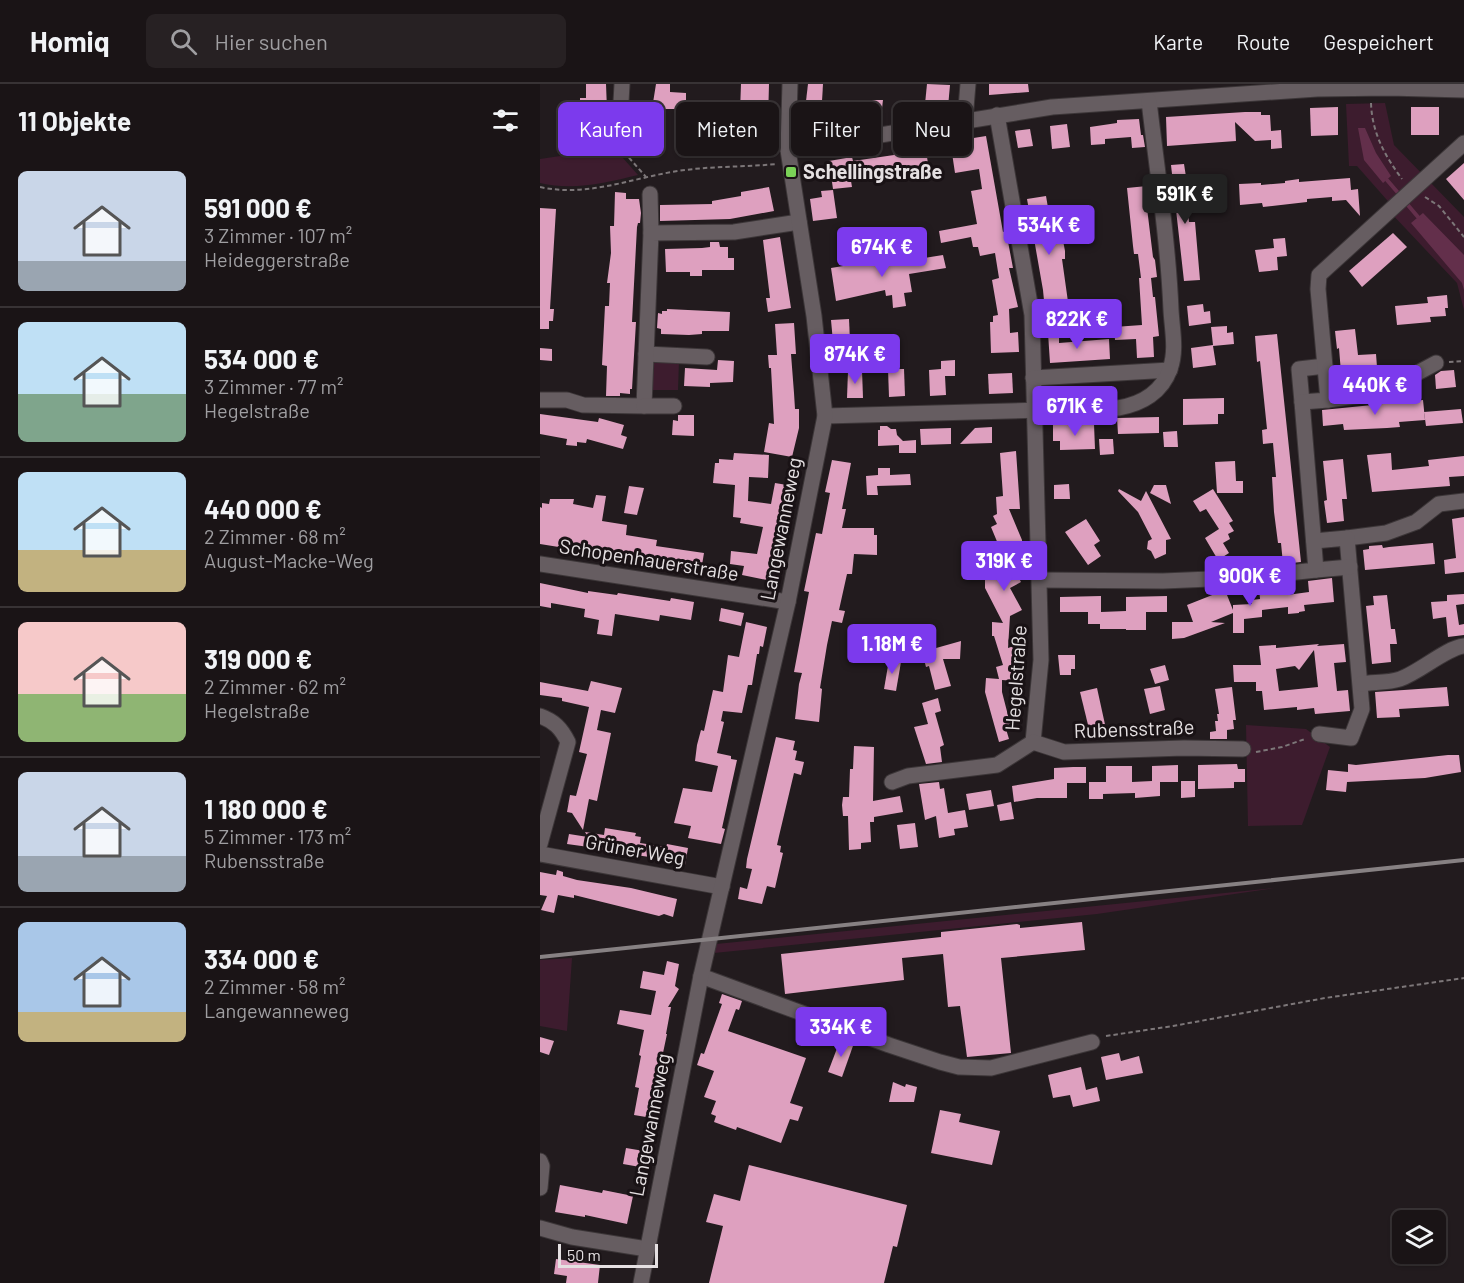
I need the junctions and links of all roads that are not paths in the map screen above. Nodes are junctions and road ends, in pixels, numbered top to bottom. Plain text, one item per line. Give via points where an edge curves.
1 (622, 84) edge
2 (790, 84) edge
3 (968, 84) edge
4 (1464, 90) edge
5 (1185, 91) edge
6 (1149, 101) junction
7 (622, 102) edge
8 (966, 102) edge
9 (997, 115) junction
10 (972, 119) edge
11 (893, 135) edge
12 (1464, 143) edge
13 (789, 157) junction
14 (650, 194) road end
15 (799, 222) junction
16 (651, 232) junction
17 (646, 354) junction
18 (707, 357) dead end
19 (1436, 363) dead end
20 (1325, 366) junction
21 (1170, 370) junction
22 (1033, 378) junction
23 (540, 400) edge
24 (1328, 400) junction
25 (1302, 402) junction
26 (644, 406) junction
27 (674, 406) dead end
28 (1033, 412) junction
29 (825, 416) junction
30 (1464, 501) edge
31 (1347, 538) junction
32 (1314, 541) junction
33 (540, 564) edge
34 (1350, 567) junction
35 (1316, 570) junction
36 (1252, 577) dead end
37 (1234, 578) dead end
38 (1040, 580) junction
39 (788, 602) junction
40 (1464, 646) edge
41 (1361, 684) junction
42 (540, 716) edge
43 (1319, 734) road end
44 (1033, 742) junction
45 (1243, 749) road end
46 (892, 782) dead end
47 (540, 844) edge
48 (540, 854) edge
49 (722, 887) junction
50 (701, 976) junction
51 (1092, 1042) road end
52 (540, 1161) edge
53 (540, 1188) edge
54 (540, 1228) edge
55 (647, 1248) junction
56 (641, 1283) edge

1 - 7 street
2 - 13 street, Langewanneweg
3 - 8 street
4 - 5 street
5 - 6 street
6 - 9 street
6 - 21 street via 1170,294 1174,354
9 - 10 street
9 - 22 street, Hegelstraße via 1032,315
11 - 13 street
12 - 20 street via 1319,275
13 - 15 street, Langewanneweg
14 - 16 street
15 - 16 street via 734,232
15 - 29 street, Langewanneweg
16 - 17 street
17 - 18 street
17 - 26 street
19 - 24 street via 1382,392
20 - 24 street
20 - 25 street via 1299,369
21 - 22 street
21 - 28 street via 1156,391 1139,403
22 - 28 street, Hegelstraße
23 - 26 street
24 - 25 street
25 - 32 street
26 - 27 street
28 - 29 street
28 - 38 street, Hegelstraße
29 - 39 street, Langewanneweg
30 - 31 street via 1439,504 1416,522 1386,533
31 - 32 street
31 - 34 street
32 - 35 street
33 - 39 street, Schopenhauerstraße
34 - 35 street
34 - 41 street
35 - 36 street
37 - 38 street
38 - 44 street, Hegelstraße via 1041,660
39 - 49 street, Langewanneweg
40 - 41 street via 1455,647 1399,679
41 - 43 street via 1362,709 1351,738
42 - 47 street via 562,729 568,742
44 - 45 street, Rubensstraße via 1064,752
44 - 46 street via 997,765 908,776
48 - 49 street, Grüner Weg
49 - 50 street, Langewanneweg
50 - 51 street via 959,1067 991,1068
50 - 55 street, Langewanneweg
52 - 53 street
54 - 55 street
55 - 56 street, Langewanneweg

